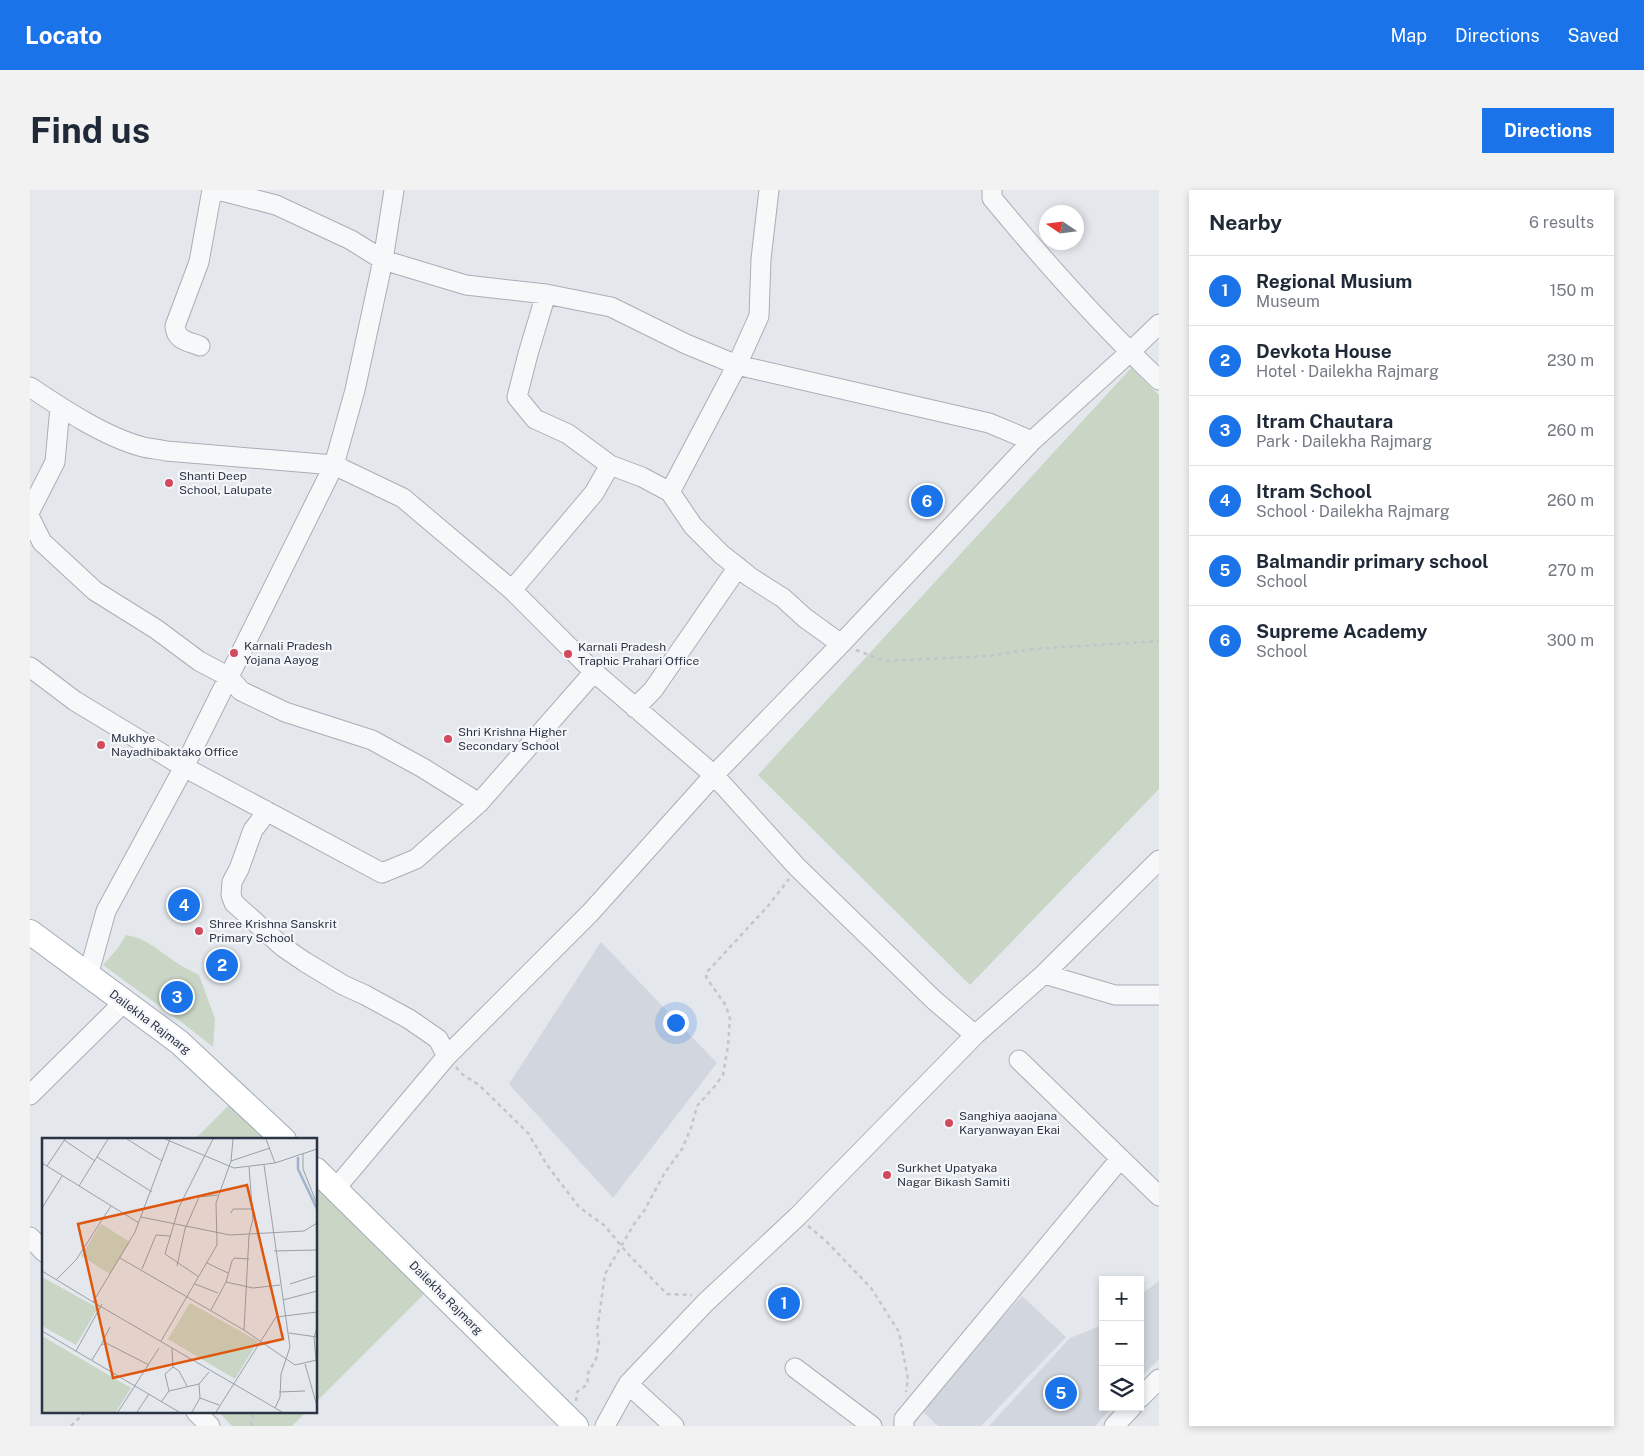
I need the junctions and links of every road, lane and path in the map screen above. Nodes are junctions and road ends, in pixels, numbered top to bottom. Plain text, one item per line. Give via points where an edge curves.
1 (212, 190) edge
2 (218, 190) edge
3 (394, 190) edge
4 (769, 190) edge
5 (992, 190) edge
6 (383, 260) junction
7 (546, 294) junction
8 (1159, 324) edge
9 (200, 346) dead end
10 (1130, 352) junction
11 (737, 365) junction
12 (1159, 380) edge
13 (30, 387) edge
14 (60, 407) junction
15 (1032, 441) junction
16 (334, 465) junction
17 (610, 466) junction
18 (670, 492) junction
19 (30, 511) edge
20 (30, 518) edge
21 (738, 567) junction
22 (512, 590) junction
23 (1159, 641) edge
24 (841, 644) junction
25 (30, 667) edge
26 (594, 672) junction
27 (229, 677) junction
28 (636, 708) junction
29 (184, 767) junction
30 (714, 775) junction
31 (479, 802) junction
32 (265, 810) junction
33 (1159, 860) edge
34 (797, 867) junction
35 (30, 932) edge
36 (1044, 974) junction
37 (88, 976) junction
38 (1159, 995) edge
39 (125, 1001) junction
40 (975, 1034) junction
41 (447, 1056) junction
42 (1019, 1060) dead end
43 (30, 1095) edge
44 (282, 1138) edge
45 (1120, 1159) junction
46 (318, 1172) edge
47 (336, 1188) junction
48 (1159, 1196) edge
49 (798, 1216) junction
50 (30, 1237) edge
51 (622, 1246) junction
52 (42, 1250) edge
53 (705, 1303) junction
54 (795, 1368) dead end
55 (1159, 1379) edge
56 (628, 1384) junction
57 (1144, 1394) edge
58 (1128, 1411) edge
59 (83, 1414) edge
60 (198, 1414) edge
61 (904, 1422) edge
62 (574, 1424) edge
63 (70, 1426) edge
64 (210, 1426) edge
65 (605, 1426) edge
66 (674, 1426) edge
67 (872, 1426) edge
68 (1114, 1426) edge

1 - 9 street via 199,262 176,326 180,338
2 - 6 street via 276,205 351,240
3 - 6 street
4 - 11 street via 761,259 759,316
5 - 10 street via 992,198 1028,242
6 - 7 street via 466,285
6 - 16 street via 355,390
7 - 11 street via 611,307
7 - 17 street via 517,397 534,419 568,434
8 - 10 street
10 - 12 street
10 - 15 street
11 - 15 street via 988,423
11 - 18 street
13 - 14 street
14 - 16 street via 143,447
14 - 19 street via 55,462
15 - 24 street
16 - 22 street via 403,498
16 - 27 street
17 - 18 street via 642,477
17 - 22 street via 594,493
18 - 21 street via 693,526 720,554
20 - 27 street via 42,542 95,591 199,661
21 - 24 street
21 - 28 street
22 - 26 street
23 - 24 path via 1033,649 989,656 885,661
24 - 30 street
25 - 29 street via 75,701
26 - 28 street
26 - 31 street
27 - 29 street
27 - 31 street via 241,690 285,712 372,740
28 - 30 street
29 - 32 street
29 - 37 street via 106,911
30 - 34 street
30 - 41 street via 591,912
31 - 32 street via 416,859 382,872
32 - 41 street via 253,830 232,882 234,903 283,947 305,962 438,1039
33 - 36 street
34 - 40 street via 908,976
34 - 51 path via 768,906 707,972 706,977 726,1006 730,1019 723,1075 697,1106 682,1149
35 - 37 main road, Dailekha Rajmarg
36 - 38 street via 1115,995
36 - 40 street
37 - 39 main road, Dailekha Rajmarg
39 - 43 street
39 - 44 main road, Dailekha Rajmarg via 196,1057
40 - 49 street
41 - 47 street
41 - 51 path via 462,1074 479,1085 528,1133 547,1165 579,1207 605,1226
42 - 45 street
45 - 48 street
45 - 61 street
46 - 47 main road, Dailekha Rajmarg
47 - 62 main road, Dailekha Rajmarg
49 - 53 street
49 - 61 path via 871,1288 899,1332 908,1379
50 - 52 street
51 - 53 path via 667,1294 700,1296
51 - 62 path via 605,1274 596,1359 587,1375 588,1382 578,1392
53 - 56 street
54 - 67 street
55 - 57 street
56 - 65 street
56 - 66 street
58 - 68 street
59 - 63 path
60 - 64 street

